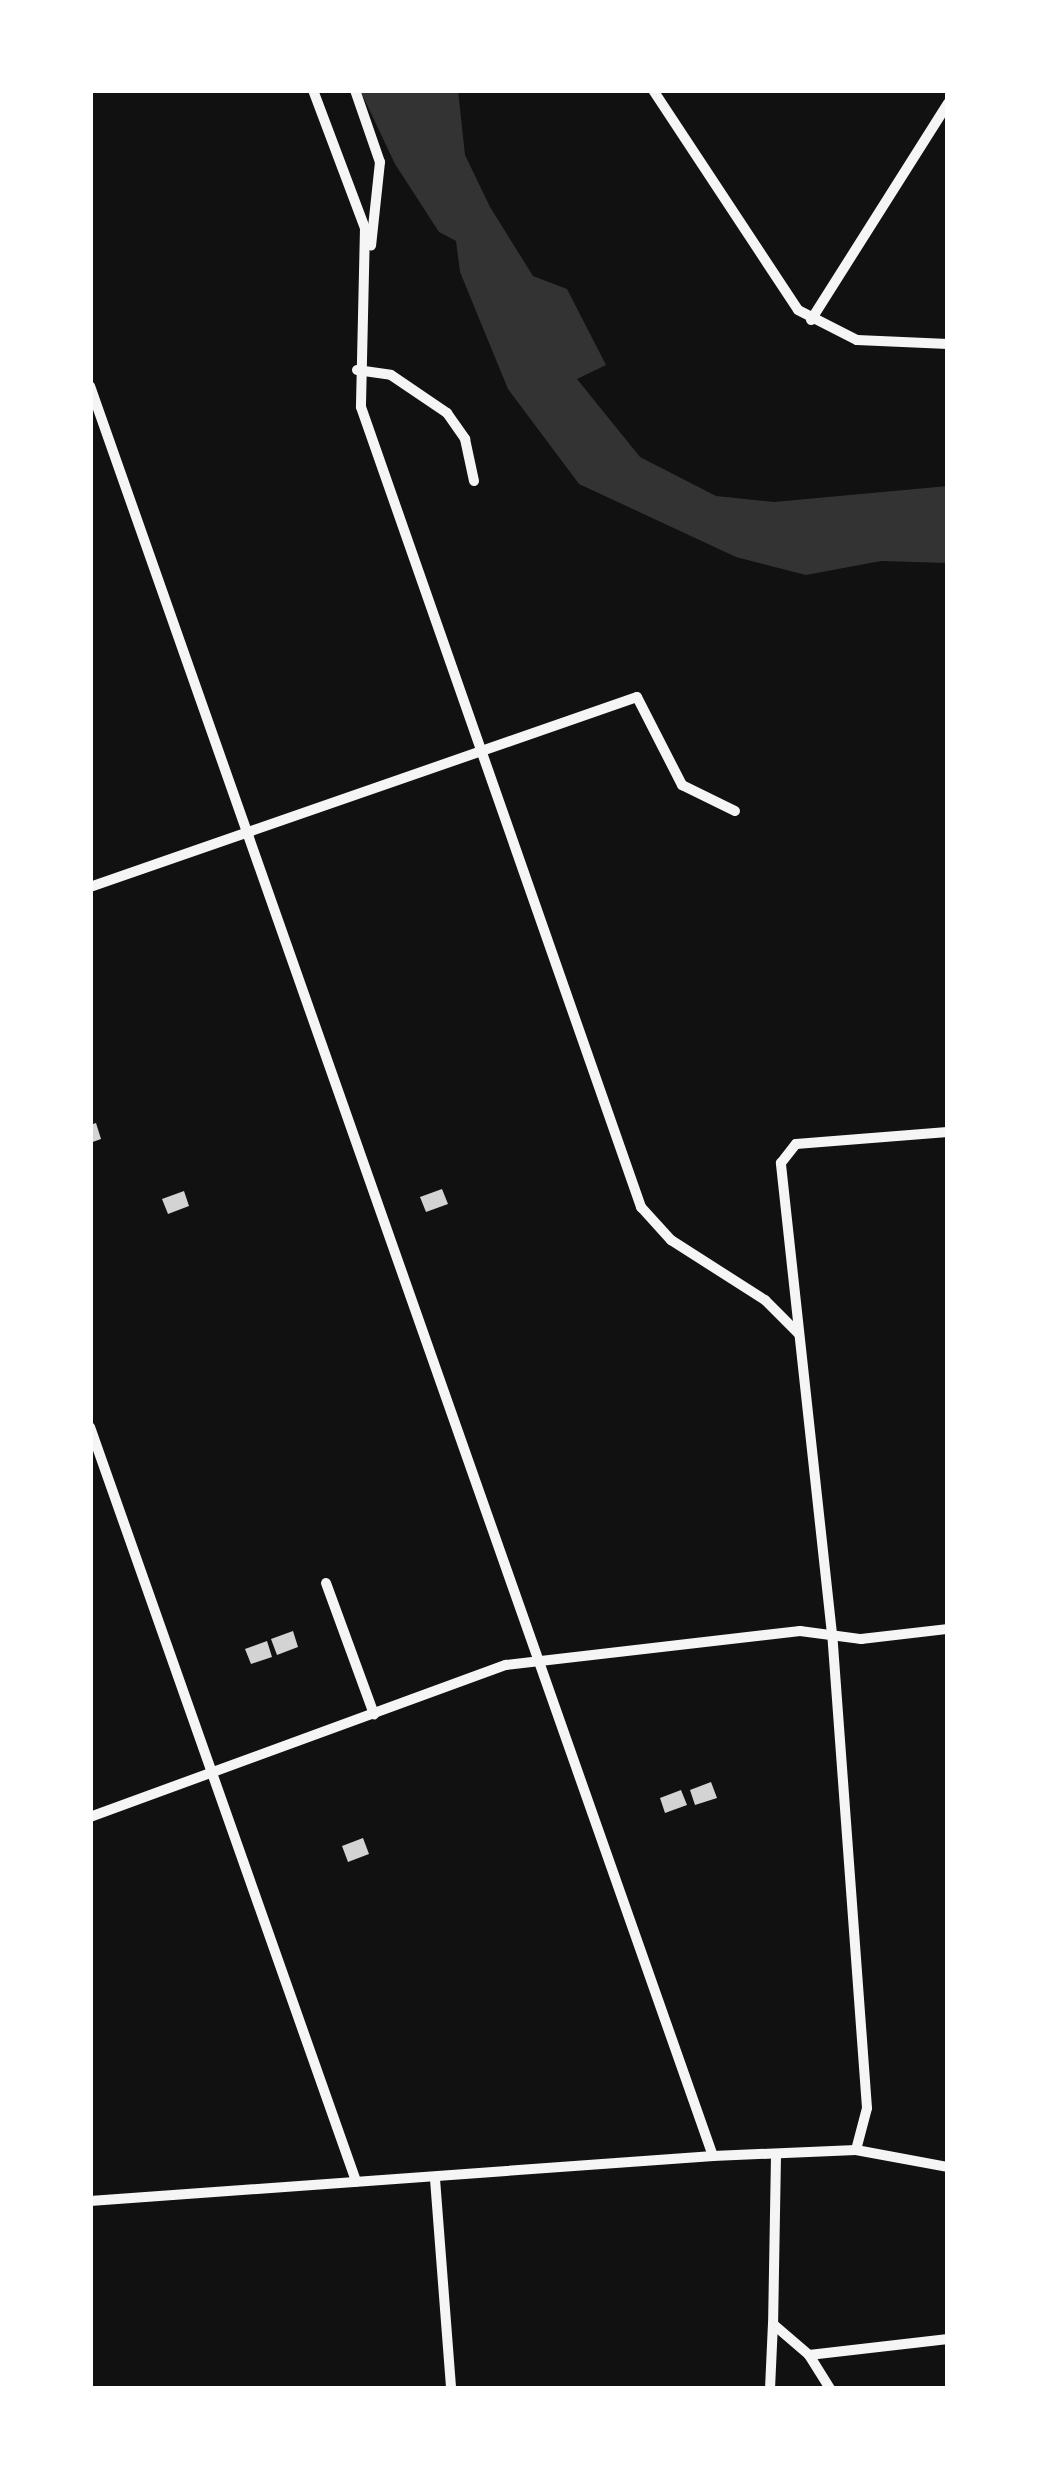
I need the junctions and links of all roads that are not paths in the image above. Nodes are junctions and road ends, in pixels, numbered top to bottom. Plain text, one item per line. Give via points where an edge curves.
1 (313, 90) edge
2 (356, 90) edge
3 (653, 90) edge
4 (948, 103) edge
5 (369, 261) junction
6 (811, 320) junction
7 (948, 344) edge
8 (357, 370) junction
9 (90, 386) edge
10 (474, 482) dead end
11 (482, 752) junction
12 (735, 811) dead end
13 (244, 834) junction
14 (90, 887) edge
15 (948, 1132) edge
16 (794, 1288) junction
17 (765, 1300) junction
18 (799, 1334) junction
19 (90, 1426) edge
20 (326, 1583) dead end
21 (948, 1629) edge
22 (832, 1634) junction
23 (533, 1661) junction
24 (374, 1714) junction
25 (212, 1774) junction
26 (90, 1817) edge
27 (856, 2150) junction
28 (713, 2156) junction
29 (776, 2156) junction
30 (948, 2167) edge
31 (435, 2179) junction
32 (356, 2181) junction
33 (90, 2201) edge
34 (773, 2324) junction
35 (948, 2339) edge
36 (809, 2355) junction
37 (451, 2389) edge
38 (770, 2389) edge
39 (830, 2389) edge

1 - 5 street via 361,210
2 - 5 street via 380,162
3 - 6 street via 777,285
4 - 6 street
5 - 8 street
6 - 7 street via 857,340
8 - 10 street via 424,392 465,439
8 - 11 street via 361,407
9 - 13 street
11 - 12 street via 637,697 682,785
11 - 13 street
11 - 17 street via 641,1207 670,1240
13 - 14 street
13 - 23 street
15 - 16 street via 796,1144 781,1163
16 - 17 street
16 - 18 street
17 - 18 street
18 - 22 street
19 - 25 street
20 - 24 street
21 - 22 street
22 - 23 street
22 - 27 street via 867,2108
23 - 24 street
23 - 28 street
24 - 25 street
25 - 26 street
25 - 32 street
27 - 29 street
27 - 30 street
28 - 29 street
28 - 31 street
29 - 34 street
31 - 32 street
31 - 37 street
32 - 33 street
34 - 36 street
34 - 38 street
35 - 36 street
36 - 39 street

